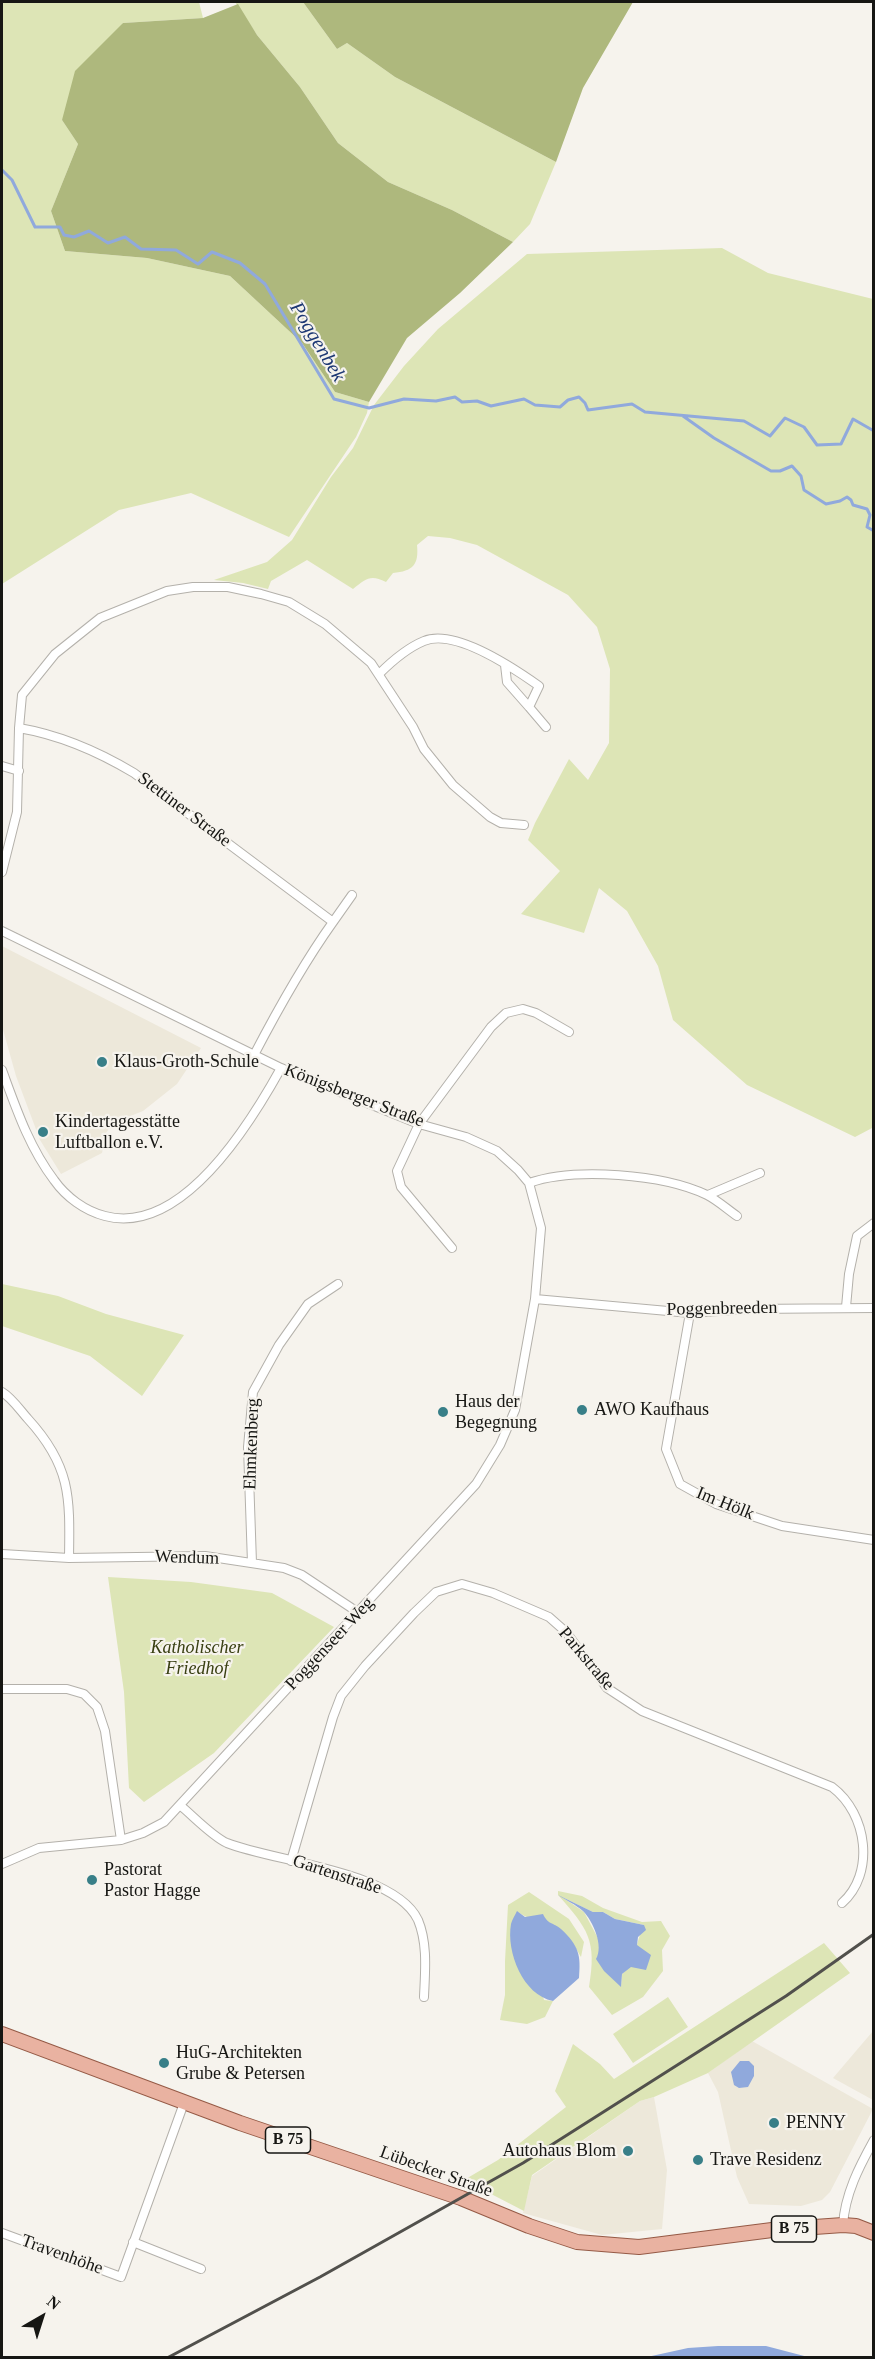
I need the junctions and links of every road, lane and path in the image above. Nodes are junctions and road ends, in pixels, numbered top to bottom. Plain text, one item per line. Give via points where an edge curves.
1 (505, 665) junction
2 (379, 674) junction
3 (529, 707) junction
4 (546, 727) dead end
5 (19, 728) junction
6 (2, 766) edge
7 (19, 771) junction
8 (524, 825) dead end
9 (2, 872) edge
10 (352, 895) dead end
11 (333, 922) junction
12 (2, 932) edge
13 (569, 1032) dead end
14 (254, 1055) junction
15 (281, 1068) junction
16 (2, 1070) edge
17 (419, 1124) junction
18 (760, 1173) dead end
19 (529, 1183) junction
20 (708, 1195) junction
21 (737, 1216) dead end
22 (873, 1223) edge
23 (452, 1248) dead end
24 (338, 1284) dead end
25 (536, 1299) junction
26 (846, 1307) junction
27 (873, 1308) edge
28 (690, 1312) junction
29 (2, 1392) edge
30 (873, 1540) edge
31 (2, 1554) edge
32 (69, 1558) junction
33 (252, 1563) junction
34 (359, 1613) junction
35 (2, 1689) edge
36 (181, 1806) junction
37 (122, 1839) junction
38 (291, 1861) junction
39 (2, 1864) edge
40 (842, 1903) dead end
41 (424, 1997) dead end
42 (2, 2034) edge
43 (184, 2103) junction
44 (873, 2140) edge
45 (843, 2225) junction
46 (2, 2233) edge
47 (873, 2233) edge
48 (133, 2242) junction
49 (201, 2269) dead end

1 - 2 street via 466,643 426,639 398,656
1 - 3 street via 507,681
1 - 3 street via 539,686
2 - 5 street via 364,656 325,624 289,602 228,587 193,587 167,591 100,618 55,654 22,695
2 - 8 street via 424,749 453,785 490,817 501,823
3 - 4 street
5 - 7 street
5 - 11 street, Stettiner Straße via 72,742 134,773
6 - 7 street
7 - 9 street via 17,812
10 - 11 street
11 - 14 street via 311,953
12 - 14 street, Königsberger Straße
13 - 17 street via 548,1018 523,1009 506,1013 491,1027
14 - 15 street, Königsberger Straße
15 - 16 street via 222,1159 195,1187 151,1213 118,1219 94,1213 74,1201 55,1181 29,1143
15 - 17 street, Königsberger Straße
17 - 19 street, Königsberger Straße via 466,1137 497,1151
17 - 23 street via 397,1171 401,1187
18 - 20 street
19 - 20 street via 580,1174 638,1177
19 - 25 street via 541,1228
20 - 21 street
22 - 26 street via 856,1236
24 - 33 street, Ehmkenberg via 308,1304 253,1392 248,1447
25 - 28 street, Poggenbreeden
25 - 34 street, Poggenseer Weg via 518,1400 500,1445 476,1484
26 - 27 street, Poggenbreeden
26 - 28 street, Poggenbreeden
28 - 30 street, Im Hölk via 666,1449 680,1484 716,1504 782,1526
29 - 32 street via 53,1451 65,1479 70,1506
31 - 32 street, Wendum
32 - 33 street, Wendum via 204,1556
33 - 34 street, Wendum via 302,1575
34 - 36 street, Poggenseer Weg
35 - 37 street via 67,1689 84,1694 97,1707 105,1731
36 - 37 street, Poggenseer Weg via 143,1833
36 - 38 street, Gartenstraße via 225,1842
37 - 39 street, Poggenseer Weg via 39,1848
38 - 40 street, Parkstraße via 341,1696 365,1665 436,1592 462,1584 549,1617 566,1632 607,1688 642,1712 832,1787 850,1806 867,1846 865,1867 854,1894
38 - 41 street, Gartenstraße via 366,1881 402,1900 417,1920 425,1950
42 - 43 main road, Lübecker Straße / B 75
43 - 45 main road, Lübecker Straße / B 75 via 577,2242 639,2247
43 - 48 street, Travenhöhe
44 - 45 street via 849,2193
45 - 47 main road, Lübecker Straße / B 75
46 - 48 street, Travenhöhe via 121,2277
48 - 49 street

